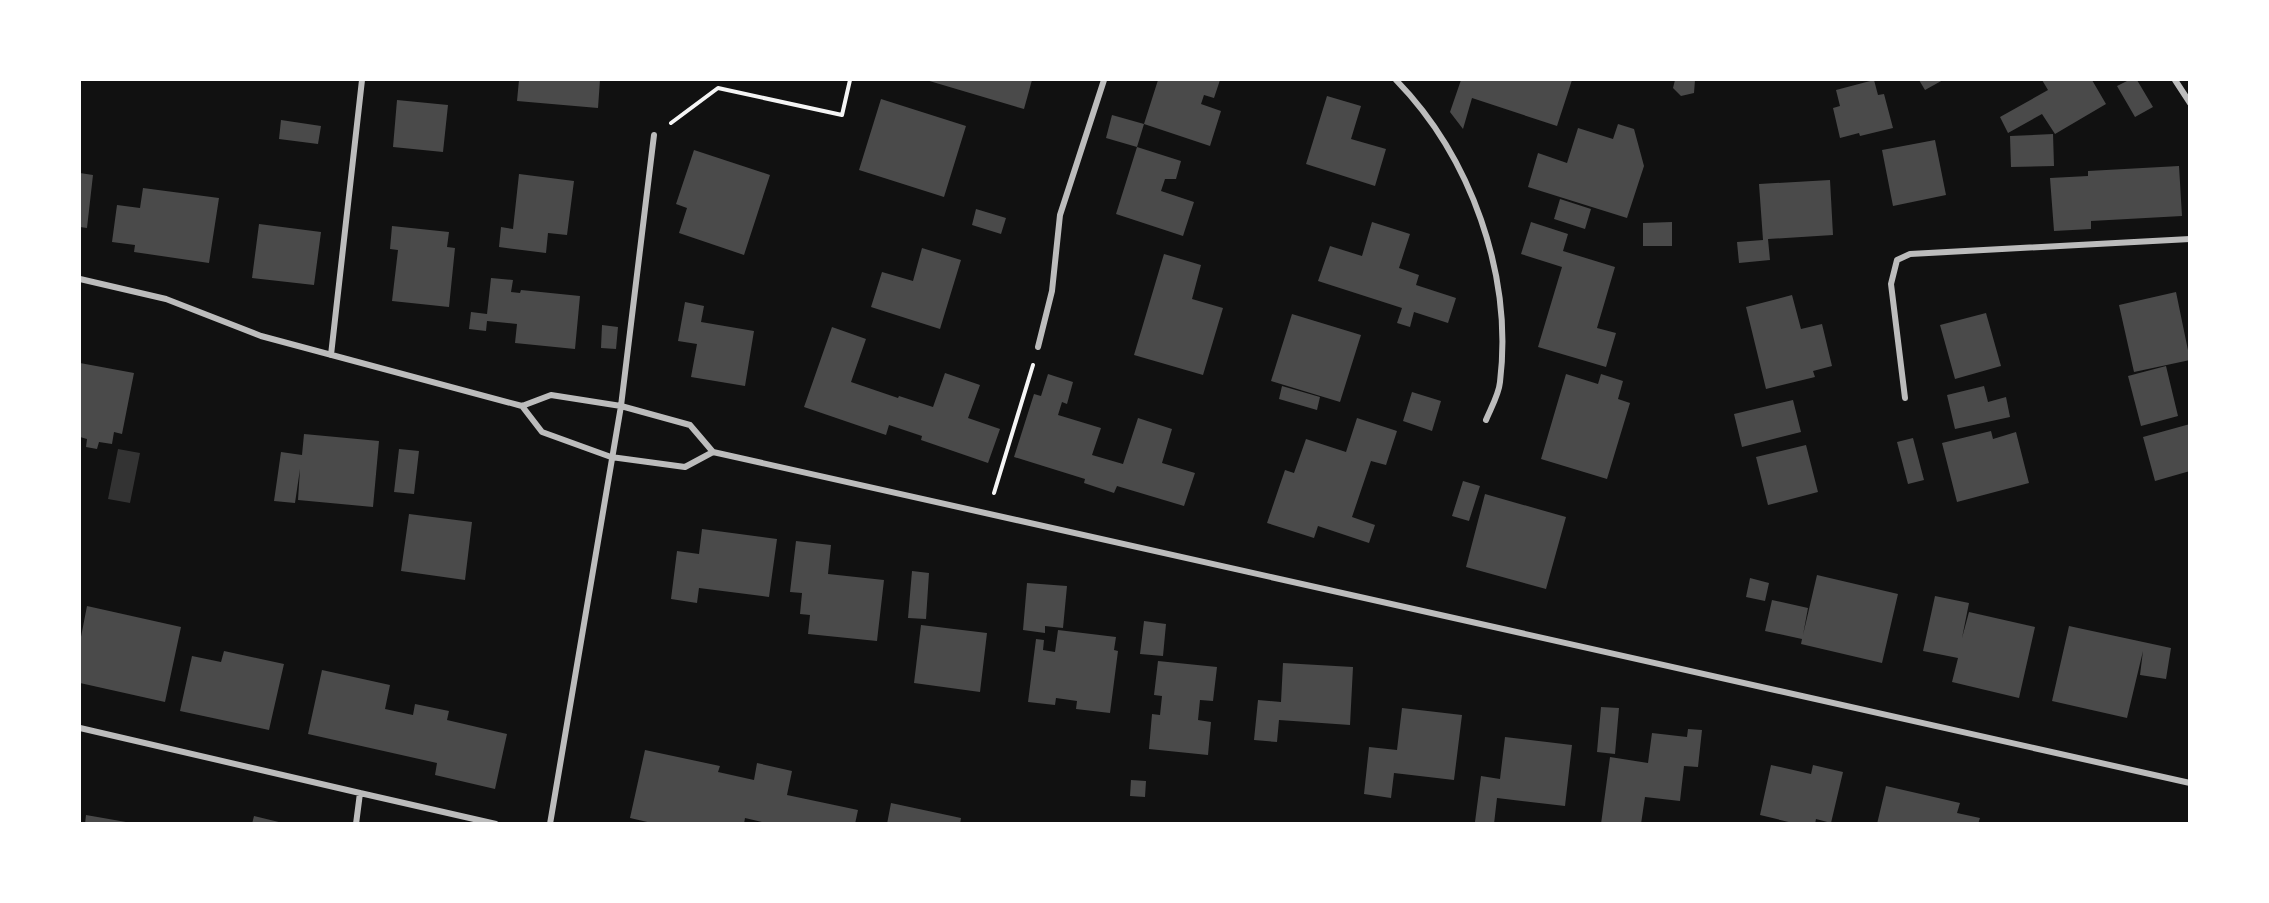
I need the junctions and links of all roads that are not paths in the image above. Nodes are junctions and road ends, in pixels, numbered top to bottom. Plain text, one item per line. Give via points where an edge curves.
1 (362, 80) edge
2 (1104, 80) edge
3 (1396, 80) edge
4 (2175, 80) edge
5 (2190, 103) edge
6 (654, 135) road end
7 (2190, 239) edge
8 (80, 279) edge
9 (1038, 347) road end
10 (331, 355) junction
11 (1905, 398) dead end
12 (522, 406) junction
13 (621, 406) junction
14 (1486, 420) dead end
15 (713, 452) junction
16 (611, 457) junction
17 (80, 728) edge
18 (2190, 783) edge
19 (360, 793) junction
20 (356, 824) edge
21 (496, 824) edge
22 (550, 824) edge

1 - 10 street
2 - 9 street via 1060,215 1052,291
3 - 14 street via 1457,162 1489,244 1500,308 1501,344 1500,384
4 - 5 street
6 - 13 street
7 - 11 street via 1910,254 1897,260 1891,284
8 - 10 street via 165,299 261,336
10 - 12 street
12 - 13 street via 551,395
12 - 16 street via 542,432
13 - 15 street via 690,426
13 - 16 street
15 - 16 street via 685,467
15 - 18 street
16 - 22 street
17 - 19 street
19 - 20 street
19 - 21 street

